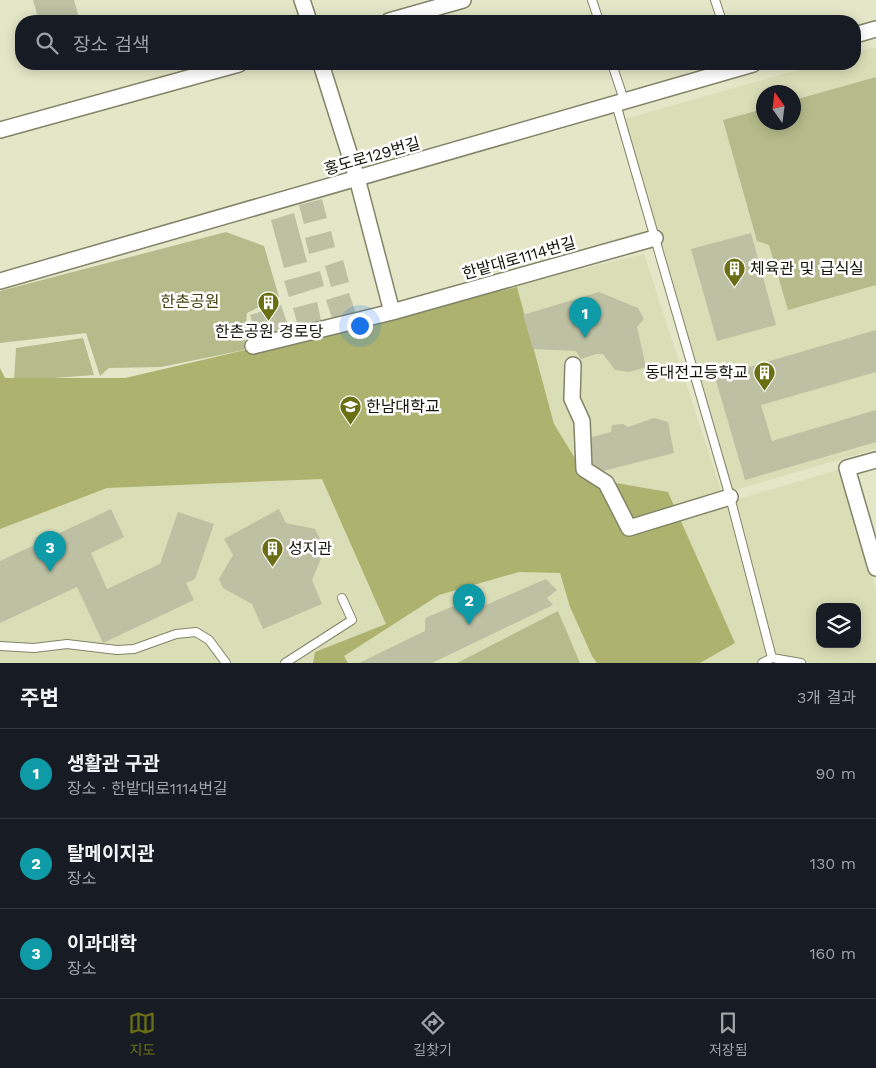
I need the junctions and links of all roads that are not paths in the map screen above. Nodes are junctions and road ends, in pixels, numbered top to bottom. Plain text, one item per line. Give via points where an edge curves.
1 (302, 0) edge
2 (463, 0) edge
3 (592, 0) edge
4 (715, 0) edge
5 (306, 15) edge
6 (410, 15) edge
7 (597, 15) edge
8 (720, 15) edge
9 (876, 28) edge
10 (861, 33) edge
11 (217, 70) edge
12 (323, 70) edge
13 (613, 70) edge
14 (723, 70) edge
15 (620, 102) junction
16 (0, 130) edge
17 (357, 178) junction
18 (655, 238) junction
19 (0, 281) edge
20 (392, 312) junction
21 (253, 346) dead end
22 (573, 365) dead end
23 (876, 460) edge
24 (730, 497) junction
25 (876, 568) edge
26 (342, 598) dead end
27 (0, 646) edge
28 (772, 658) junction
29 (226, 663) edge
30 (285, 663) edge
31 (762, 663) edge
32 (801, 663) edge

1 - 5 street
2 - 6 street
3 - 7 lane
4 - 8 lane
9 - 10 street
11 - 16 street
12 - 17 street
13 - 15 lane
14 - 15 street, 홍도로129번길
15 - 17 street, 홍도로129번길
15 - 18 lane
17 - 19 street, 홍도로129번길
17 - 20 street
18 - 20 street, 한밭대로1114번길
18 - 24 lane
20 - 21 street, 한밭대로1114번길
22 - 24 street via 572,399 582,421 584,468 606,483 629,528
23 - 25 street via 847,468
24 - 28 lane
26 - 30 lane via 352,620
27 - 29 lane via 34,648 67,644 134,649 176,634 196,632 209,640
28 - 31 lane
28 - 32 lane

